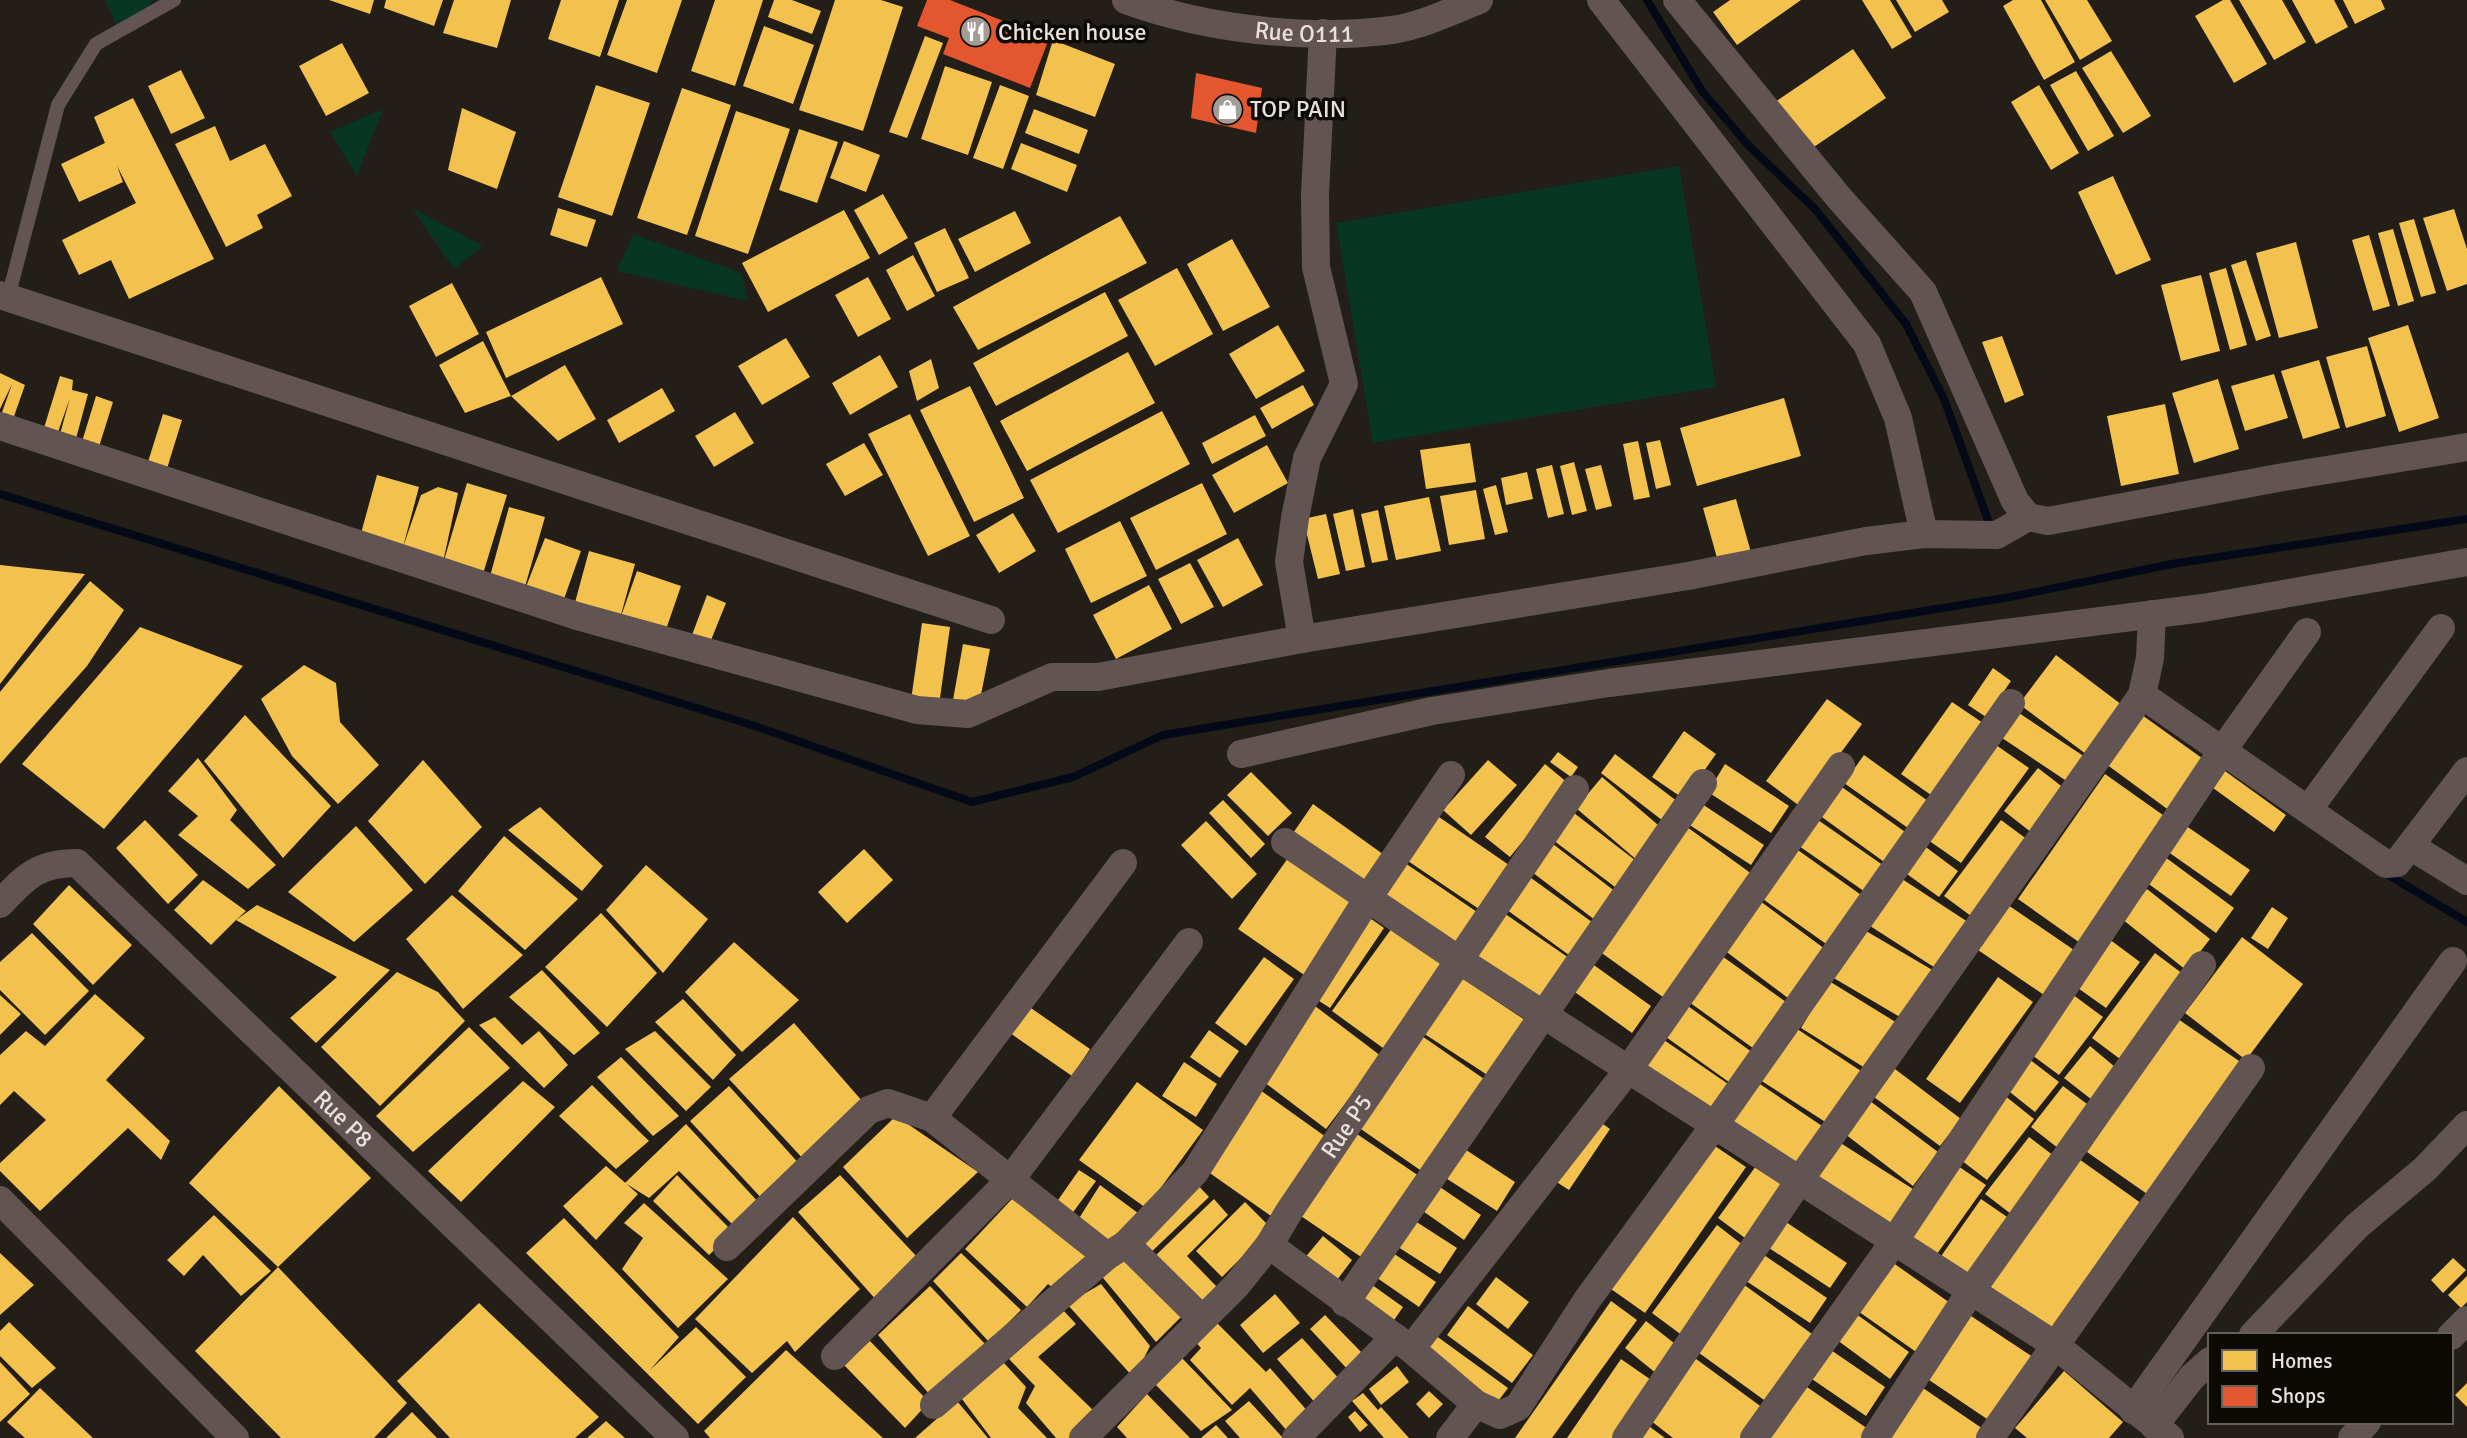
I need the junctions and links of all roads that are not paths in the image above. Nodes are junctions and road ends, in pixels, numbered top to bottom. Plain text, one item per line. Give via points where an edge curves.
1 (174, 0) edge
2 (1126, 0) edge
3 (1479, 0) edge
4 (1601, 0) edge
5 (1677, 0) edge
6 (1323, 33) junction
7 (4, 296) edge
8 (0, 426) edge
9 (2467, 447) edge
10 (2028, 517) junction
11 (1924, 534) junction
12 (2467, 562) edge
13 (2152, 614) junction
14 (991, 620) dead end
15 (2441, 628) dead end
16 (2307, 632) dead end
17 (1302, 639) junction
18 (2142, 695) junction
19 (2011, 703) dead end
20 (2222, 751) junction
21 (1241, 754) dead end
22 (1841, 766) dead end
23 (2467, 771) edge
24 (1451, 775) dead end
25 (1703, 783) dead end
26 (1575, 789) dead end
27 (2308, 810) junction
28 (1285, 842) dead end
29 (2412, 847) junction
30 (1123, 863) dead end
31 (2467, 881) edge
32 (1368, 898) junction
33 (0, 904) edge
34 (1189, 942) dead end
35 (1459, 960) junction
36 (2453, 961) dead end
37 (2202, 965) dead end
38 (1543, 1015) junction
39 (2251, 1068) dead end
40 (1628, 1070) junction
41 (932, 1118) junction
42 (2467, 1125) edge
43 (1714, 1126) junction
44 (1011, 1179) junction
45 (1799, 1181) junction
46 (0, 1200) edge
47 (1893, 1243) junction
48 (1269, 1245) junction
49 (727, 1247) dead end
50 (1117, 1250) junction
51 (1971, 1291) junction
52 (1345, 1303) junction
53 (1201, 1318) junction
54 (2467, 1320) edge
55 (2212, 1333) edge
56 (2255, 1333) edge
57 (2453, 1334) edge
58 (2208, 1339) edge
59 (1403, 1343) junction
60 (2055, 1345) junction
61 (835, 1356) dead end
62 (2208, 1363) edge
63 (1476, 1404) junction
64 (934, 1405) dead end
65 (2365, 1424) edge
66 (2152, 1425) edge
67 (235, 1438) edge
68 (675, 1438) edge
69 (1083, 1438) edge
70 (1296, 1438) edge
71 (1450, 1438) edge
72 (1626, 1438) edge
73 (1754, 1438) edge
74 (1875, 1438) edge
75 (1990, 1438) edge
76 (2352, 1438) edge

1 - 7 lane via 96,44 58,105
2 - 6 street, Rue O111 via 1241,28
3 - 6 street, Rue O111 via 1395,30
4 - 11 street via 1867,344 1898,418
5 - 10 street via 1840,199 1923,292 2015,500
6 - 17 street via 1316,267 1344,384 1307,458 1294,518 1289,562
7 - 14 street
8 - 17 street via 577,615 917,710 968,714 1052,677 1098,677
9 - 10 street via 2048,522
10 - 11 street via 1997,536
11 - 17 street
12 - 13 street
13 - 18 street
13 - 21 street via 1609,683 1432,711
15 - 27 street
16 - 20 street
18 - 20 street
18 - 45 street
19 - 43 street
20 - 27 street
20 - 47 street
22 - 40 street
23 - 29 street
24 - 32 street
25 - 38 street
26 - 35 street, Rue P5
27 - 29 street via 2386,864 2397,863
28 - 32 street
29 - 31 street
30 - 41 street
32 - 35 street
32 - 50 street via 1195,1172
33 - 68 street, Rue P8 via 26,876 51,863 77,863
34 - 44 street
35 - 38 street
35 - 48 street, Rue P5
36 - 55 street
37 - 51 street
38 - 40 street
38 - 52 street
39 - 60 street
40 - 43 street
40 - 59 street
41 - 44 street
41 - 49 street via 888,1103 869,1110
42 - 56 street via 2425,1169 2357,1226
43 - 45 street
43 - 63 street via 1587,1300 1518,1407 1500,1415
44 - 50 street via 1036,1203
44 - 61 street
45 - 47 street
45 - 72 street
46 - 67 street
47 - 51 street
47 - 73 street
48 - 52 street
48 - 53 street, Rue P5 via 1236,1286
50 - 53 street
50 - 64 street
51 - 60 street
51 - 74 street
52 - 59 street
53 - 69 street, Rue P5
54 - 57 street
58 - 66 street
59 - 63 street
59 - 70 street
60 - 66 street
60 - 75 street
62 - 66 street
63 - 71 street
65 - 76 street

